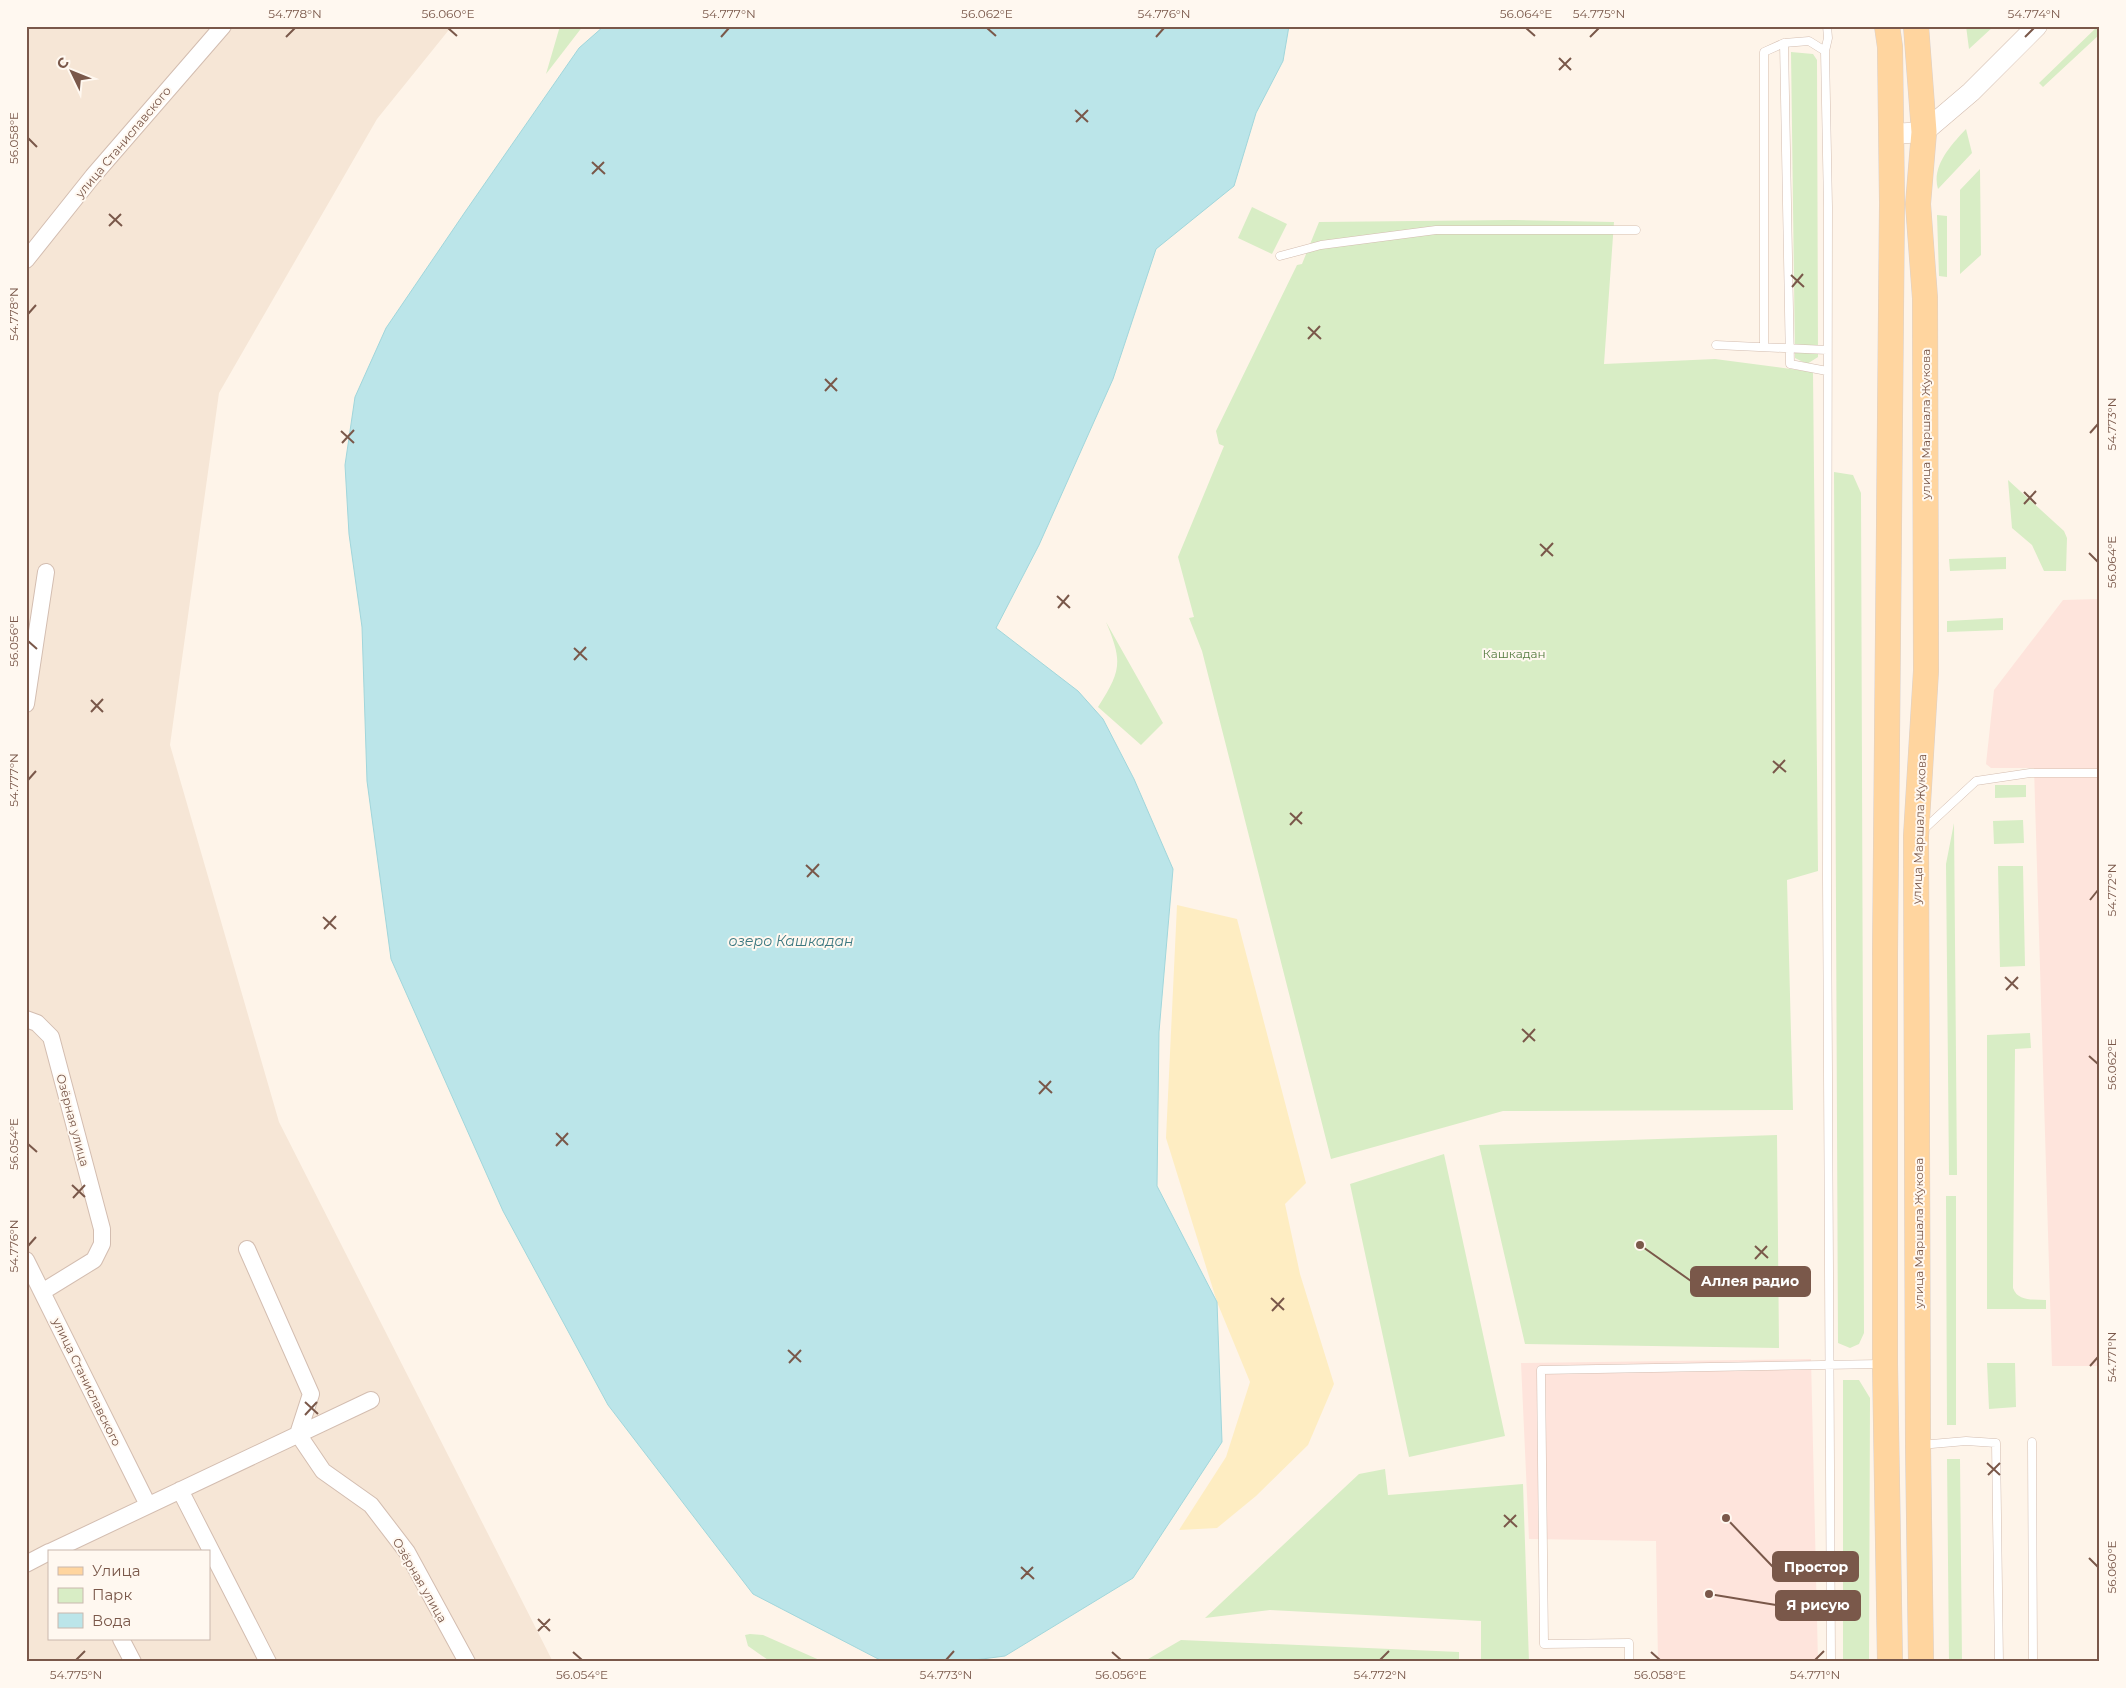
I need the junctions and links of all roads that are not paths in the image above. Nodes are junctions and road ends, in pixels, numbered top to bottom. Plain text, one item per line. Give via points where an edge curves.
1 (222, 26) edge
2 (1827, 26) edge
3 (1887, 26) edge
4 (1916, 26) edge
5 (2037, 26) edge
6 (1784, 43) junction
7 (1825, 51) junction
8 (1924, 132) junction
9 (1892, 134) junction
10 (1636, 230) dead end
11 (1280, 256) dead end
12 (26, 260) edge
13 (1716, 345) dead end
14 (1764, 347) junction
15 (1790, 349) junction
16 (1827, 350) junction
17 (1827, 371) junction
18 (46, 572) dead end
19 (26, 704) edge
20 (2100, 773) edge
21 (1916, 836) junction
22 (26, 1019) edge
23 (247, 1249) dead end
24 (26, 1260) edge
25 (42, 1292) junction
26 (1830, 1364) junction
27 (1886, 1364) junction
28 (370, 1400) dead end
29 (298, 1434) junction
30 (2032, 1442) dead end
31 (1918, 1445) junction
32 (180, 1490) junction
33 (148, 1505) junction
34 (74, 1546) edge
35 (57, 1550) edge
36 (48, 1553) edge
37 (26, 1564) edge
38 (122, 1640) edge
39 (133, 1662) edge
40 (268, 1662) edge
41 (467, 1662) edge
42 (1629, 1662) edge
43 (1831, 1662) edge
44 (1890, 1662) edge
45 (1921, 1662) edge
46 (1999, 1662) edge
47 (2033, 1662) edge

1 - 12 street, улица Станиславского via 92,176
2 - 7 lane
3 - 9 main road
4 - 8 main road, улица Маршала Жукова
5 - 8 street via 1971,92
6 - 7 lane via 1809,41
6 - 14 lane via 1764,52
6 - 15 lane
7 - 16 lane
8 - 9 street
8 - 21 main road, улица Маршала Жукова via 1918,204 1925,298 1926,671
9 - 27 main road via 1885,955
10 - 11 lane via 1436,230 1322,245
13 - 14 lane
14 - 15 lane
15 - 16 lane
15 - 17 lane via 1790,364
16 - 17 lane
17 - 26 lane
18 - 19 street
20 - 21 lane via 2030,773 1976,781
21 - 31 main road, улица Маршала Жукова
22 - 25 street, Озёрная улица via 37,1023 51,1037 102,1229 102,1244 94,1260
23 - 29 street via 312,1394
24 - 25 street, улица Станиславского
25 - 33 street, улица Станиславского
26 - 27 lane
26 - 42 lane via 1541,1370 1544,1644 1629,1643
26 - 43 lane
27 - 44 main road
28 - 29 street
29 - 32 street
29 - 41 street, Озёрная улица via 323,1470 372,1505 407,1552
30 - 47 lane
31 - 45 main road, улица Маршала Жукова
31 - 46 lane via 1996,1442
32 - 33 street
32 - 40 street
33 - 34 street
34 - 35 street
36 - 37 street
38 - 39 street

